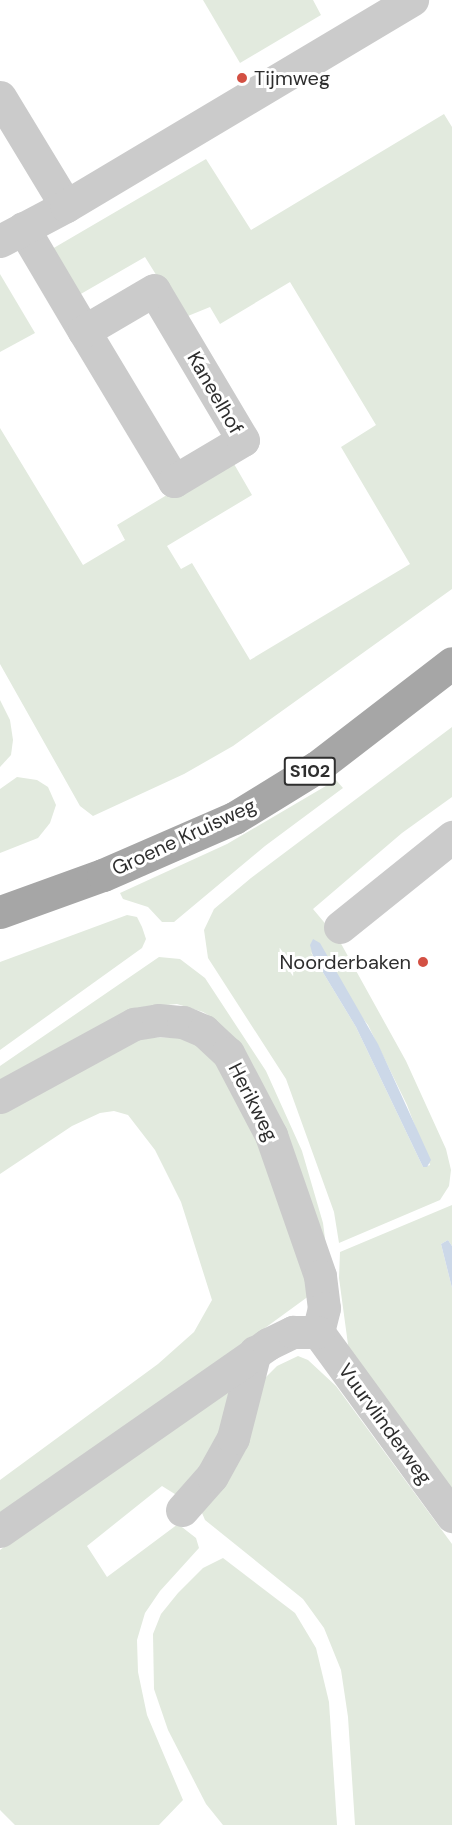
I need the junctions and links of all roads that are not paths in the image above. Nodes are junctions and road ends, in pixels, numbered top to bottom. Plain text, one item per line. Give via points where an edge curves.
1 (412, 0) edge
2 (0, 97) edge
3 (66, 206) junction
4 (12, 234) edge
5 (84, 331) junction
6 (452, 663) edge
7 (452, 671) edge
8 (414, 695) junction
9 (452, 837) edge
10 (0, 912) edge
11 (340, 927) dead end
12 (0, 1097) edge
13 (318, 1332) junction
14 (255, 1352) junction
15 (182, 1510) dead end
16 (452, 1516) edge
17 (0, 1530) edge

1 - 3 street
2 - 3 street
3 - 4 street
4 - 5 street, Kaneelhof
5 - 5 street, Kaneelhof via 154,290 243,440 174,481
6 - 8 main road, Groene Kruisweg / S102
7 - 8 main road, Groene Kruisweg / S102
8 - 10 main road, Groene Kruisweg / S102 via 316,767 234,818 112,871
9 - 11 street
12 - 13 street, Herikweg via 134,1024 174,1021 204,1031 228,1053 271,1135 320,1276 324,1308
13 - 14 street via 293,1332
13 - 16 street, Vuurvlinderweg
14 - 15 street via 233,1438 212,1476
14 - 17 street

